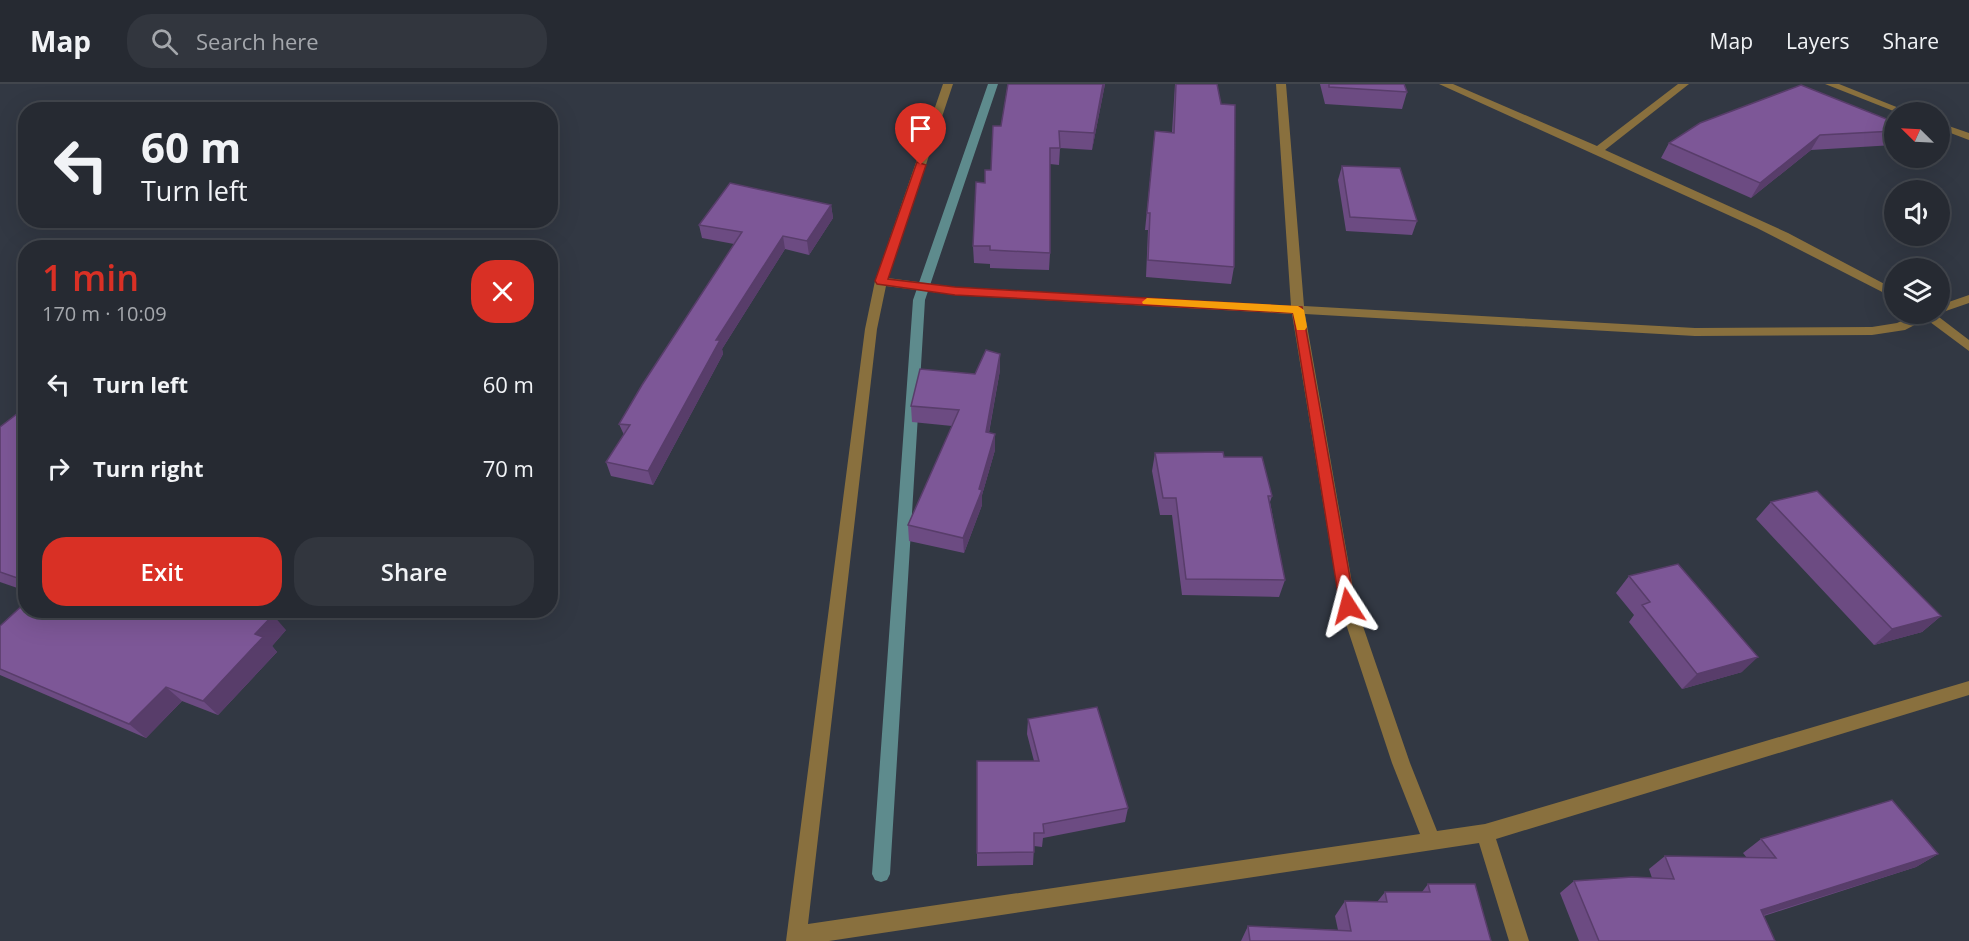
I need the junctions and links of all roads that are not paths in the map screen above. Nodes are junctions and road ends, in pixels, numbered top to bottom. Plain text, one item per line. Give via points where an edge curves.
1 (948, 84) edge
2 (1281, 84) edge
3 (1444, 84) edge
4 (1684, 84) edge
5 (1830, 84) edge
6 (1884, 104) edge
7 (1950, 130) edge
8 (1969, 137) edge
9 (1599, 150) junction
10 (881, 281) junction
11 (1884, 288) edge
12 (1969, 299) edge
13 (1950, 306) edge
14 (1298, 310) junction
15 (1906, 324) edge
16 (1939, 324) edge
17 (1969, 347) edge
18 (1969, 688) edge
19 (1485, 833) junction
20 (1432, 841) junction
21 (796, 938) edge
22 (1519, 941) edge

1 - 10 street
2 - 14 street
3 - 9 street
4 - 9 street
5 - 6 street
7 - 8 street
9 - 11 street via 1802,244
10 - 14 street via 955,291
10 - 21 street via 871,329
12 - 13 street
14 - 15 street via 1719,332 1872,331
14 - 20 street via 1348,606
16 - 17 street
18 - 19 street
19 - 20 street
19 - 22 street
20 - 21 street

